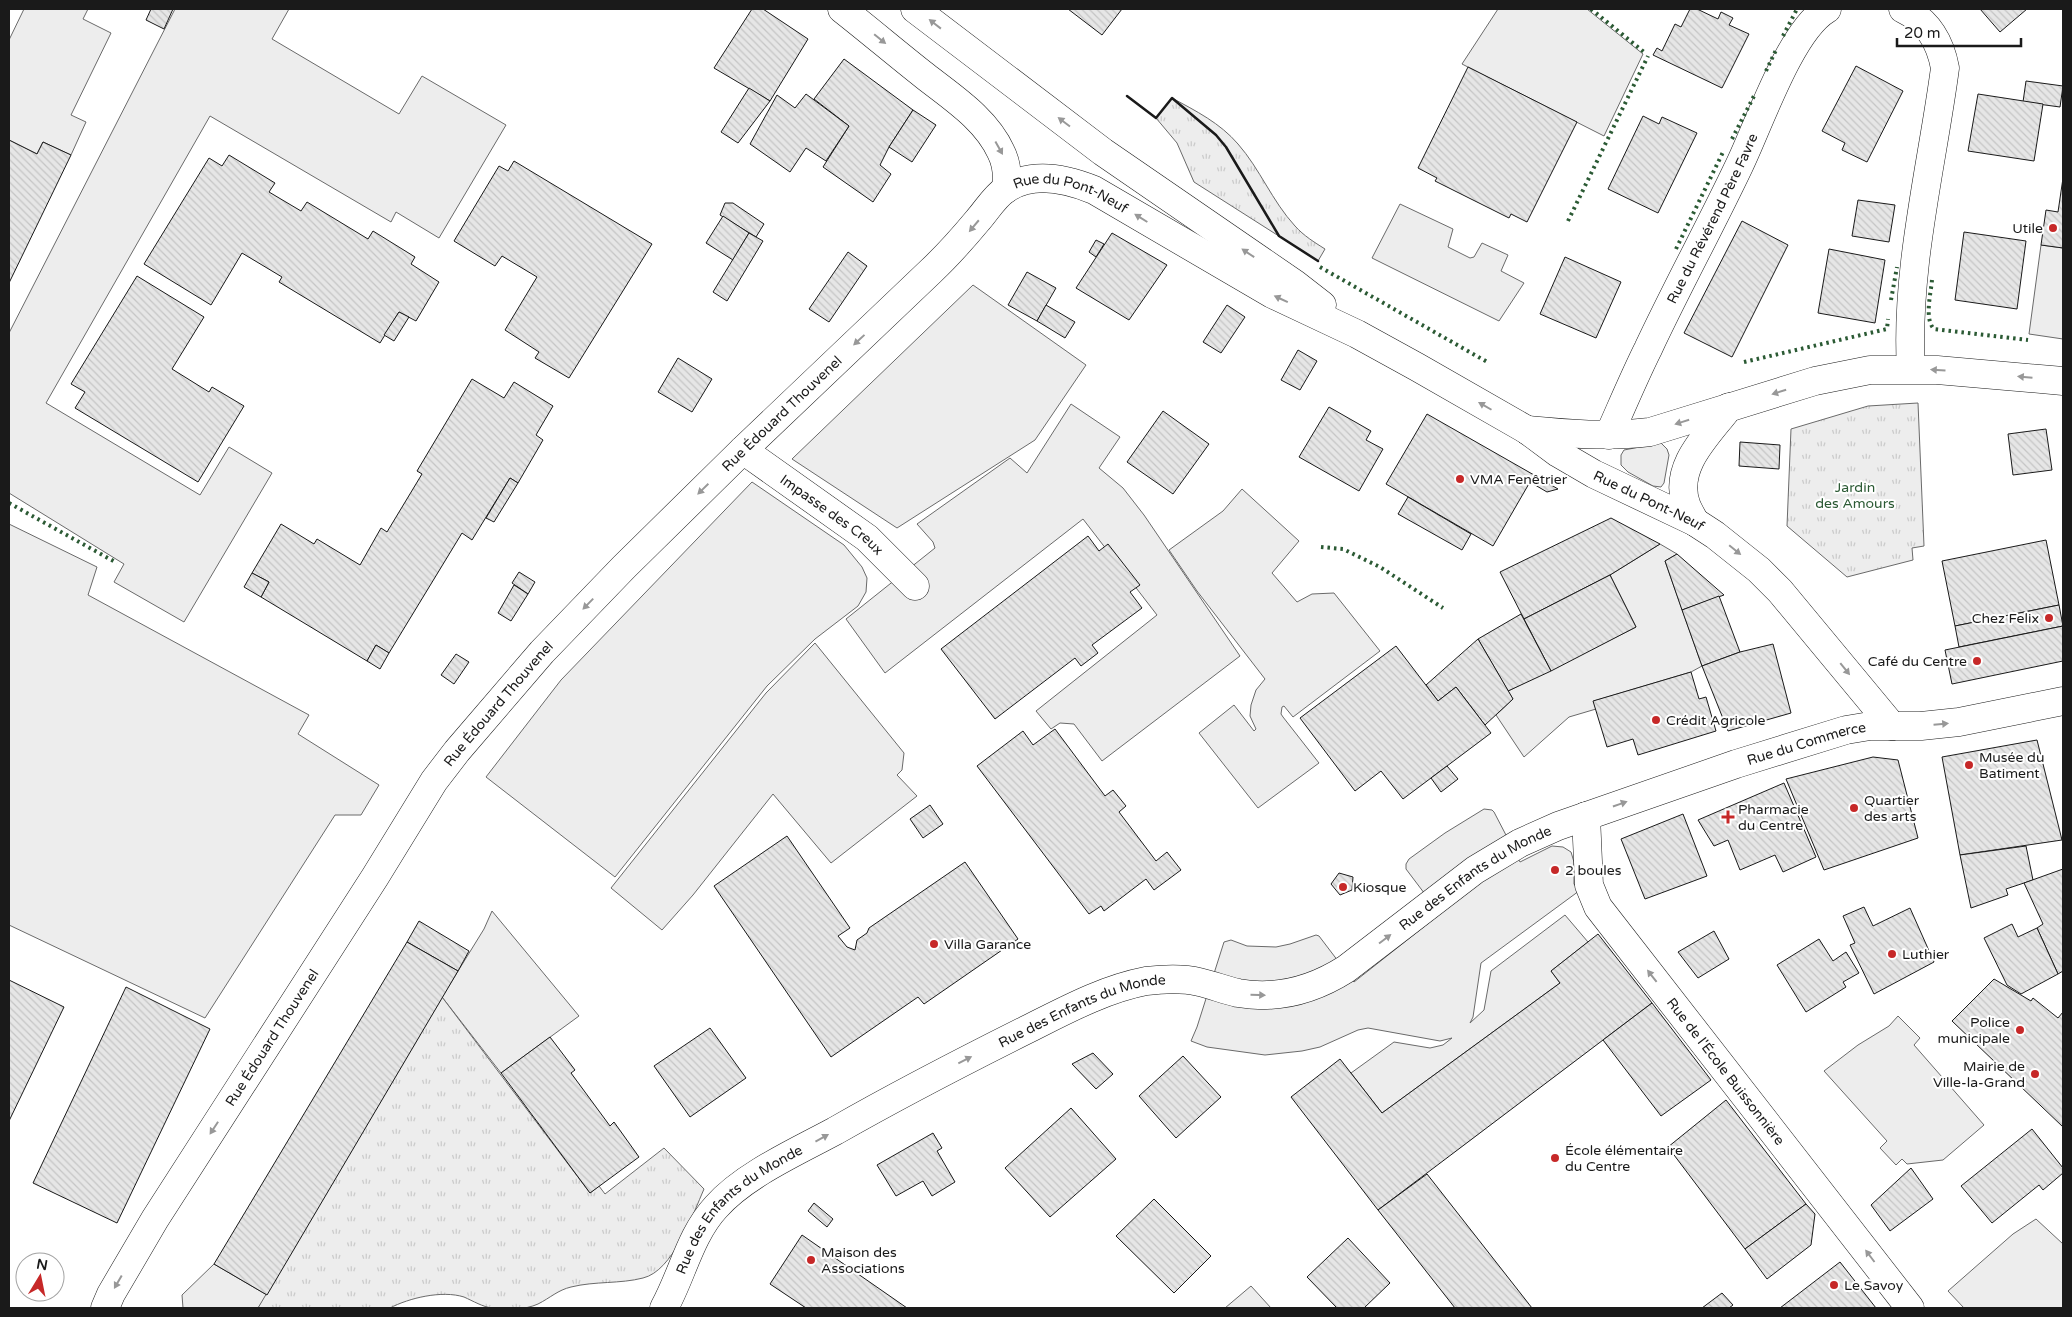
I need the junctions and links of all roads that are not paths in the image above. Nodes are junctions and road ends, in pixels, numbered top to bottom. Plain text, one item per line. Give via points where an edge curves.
1 (842, 9) edge
2 (915, 9) edge
3 (1827, 9) edge
4 (1903, 9) edge
5 (1006, 189) junction
6 (1357, 334) junction
7 (1911, 369) junction
8 (2063, 381) edge
9 (1729, 408) junction
10 (1527, 430) junction
11 (1609, 435) junction
12 (743, 450) junction
13 (1695, 522) junction
14 (916, 586) dead end
15 (2063, 701) edge
16 (1892, 726) junction
17 (1586, 816) junction
18 (1558, 826) joint
19 (105, 1308) edge
20 (664, 1308) edge
21 (1910, 1308) edge

1 -> 5 street, Rue du Pont-Neuf via 982,123 1006,163
6 -> 2 street, Rue du Pont-Neuf via 1295,284 1110,157
3 - 11 street, Rue du Révérend Père Favre via 1802,33 1775,84 1740,165 1647,350
4 - 7 street via 1933,33 1940,44 1945,68 1912,286
6 -> 5 street, Rue du Pont-Neuf via 1272,294 1094,190 1050,178 1027,181
5 -> 12 street, Rue Édouard Thouvenel via 932,271
10 -> 6 street, Rue du Pont-Neuf
8 -> 7 street
7 -> 9 street via 1870,370 1836,376
9 -> 11 street via 1650,432
9 - 13 street via 1689,460 1684,490 1686,504
10 - 11 street
10 - 13 street, Rue du Pont-Neuf via 1594,474
12 - 14 street, Impasse des Creux via 867,538
12 -> 19 street, Rue Édouard Thouvenel via 542,652 451,759 160,1211
13 -> 16 street, Rue du Pont-Neuf via 1730,546 1780,591
16 -> 15 street, Rue du Commerce via 1959,722
17 -> 16 street, Rue du Commerce via 1786,748 1859,728
17 - 18 street, Rue du Commerce
21 -> 17 street, Rue de l'École Buissonnière via 1598,907 1589,885
20 -> 18 street, Rue des Enfants du Monde via 699,1232 723,1200 760,1172 915,1086 1072,1007 1126,986 1173,980 1196,981 1255,995 1286,994 1329,980 1475,870 1520,843

